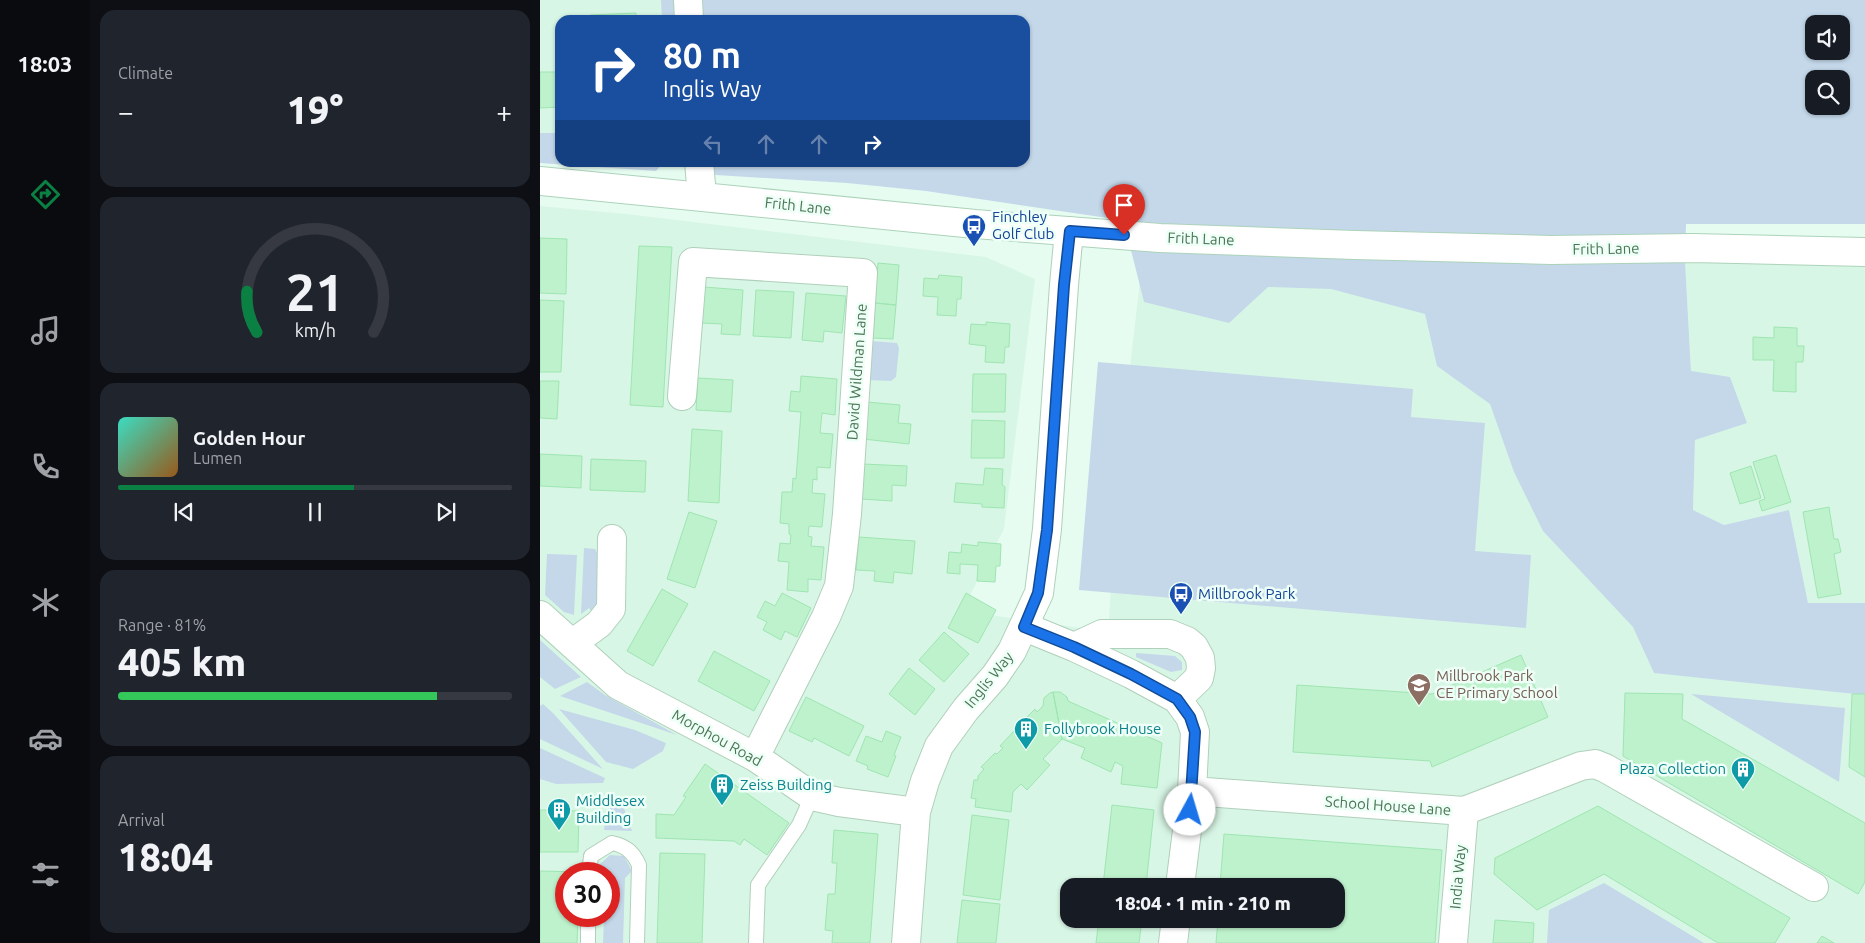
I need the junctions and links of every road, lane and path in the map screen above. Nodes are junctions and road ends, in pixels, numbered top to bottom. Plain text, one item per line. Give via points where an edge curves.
1 (688, 0) edge
2 (689, 15) edge
3 (699, 167) edge
4 (540, 181) edge
5 (702, 196) junction
6 (1070, 231) junction
7 (1865, 252) edge
8 (682, 396) dead end
9 (612, 539) dead end
10 (540, 614) edge
11 (1024, 627) junction
12 (573, 643) junction
13 (1074, 647) junction
14 (1177, 699) junction
15 (755, 758) junction
16 (1192, 791) junction
17 (812, 796) junction
18 (1464, 811) junction
19 (916, 812) junction
20 (590, 862) edge
21 (1181, 878) edge
22 (1814, 887) dead end
23 (588, 927) edge
24 (1174, 928) edge
25 (588, 943) edge
26 (637, 943) edge
27 (756, 943) edge
28 (906, 943) edge
29 (1172, 943) edge
30 (1453, 943) edge

1 - 2 street
3 - 5 street
4 - 5 street, Frith Lane
5 - 6 street, Frith Lane
6 - 7 street, Frith Lane via 1355,246
6 - 11 street, Inglis Way via 1047,530 1038,593
8 - 15 street, David Wildman Lane via 692,262 863,273 839,586
9 - 12 street via 611,609 599,624
10 - 12 street, Morphou Road
11 - 13 street
11 - 19 street, Inglis Way via 995,676 939,746
12 - 15 street, Morphou Road via 618,685
13 - 14 street
13 - 14 street via 1102,634 1170,634 1187,641 1200,658 1201,668 1199,678
14 - 16 street via 1190,717 1195,732
15 - 17 street, Morphou Road
16 - 18 street, School House Lane
16 - 21 street
17 - 19 street, Morphou Road
17 - 27 lane via 799,826 758,885
18 - 22 street, School House Lane via 1581,766 1595,764
18 - 30 street, India Way
19 - 28 street, Inglis Way
20 - 26 lane via 591,856 612,843 623,846 635,856 639,864
23 - 25 lane
24 - 29 street

